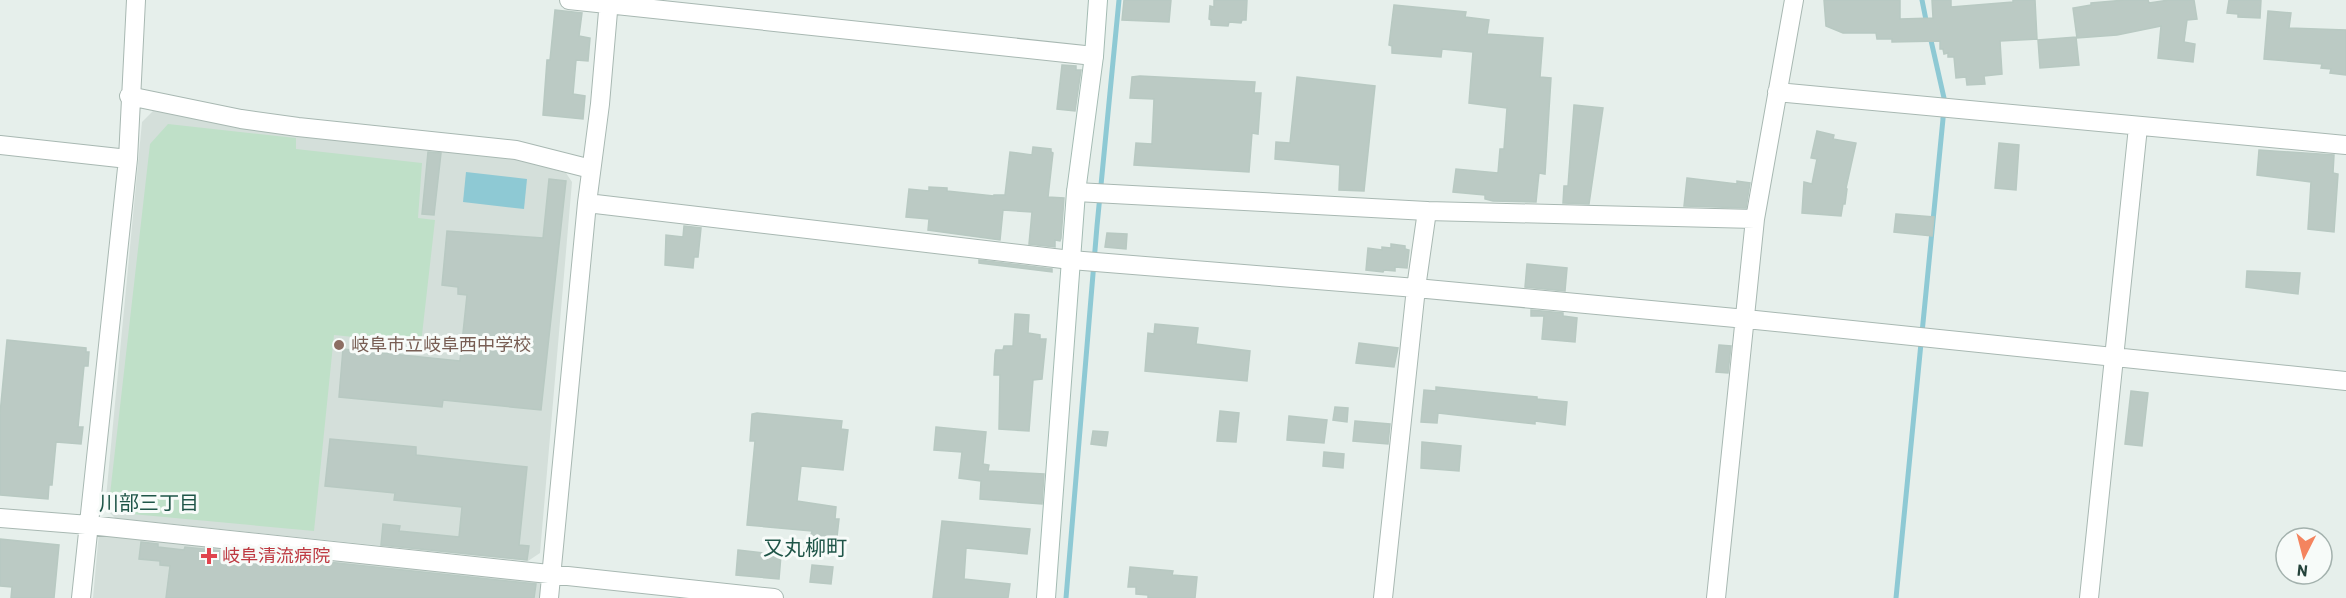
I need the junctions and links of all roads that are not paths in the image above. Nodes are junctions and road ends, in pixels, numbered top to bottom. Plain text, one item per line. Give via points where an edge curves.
1 (136, 0) edge
2 (569, 0) edge
3 (1098, 0) edge
4 (1794, 0) edge
5 (609, 2) edge
6 (1094, 56) junction
7 (1778, 92) junction
8 (129, 96) junction
9 (2138, 127) junction
10 (2346, 144) edge
11 (0, 145) edge
12 (128, 159) junction
13 (591, 169) junction
14 (1076, 192) junction
15 (587, 203) junction
16 (1427, 211) junction
17 (1755, 219) junction
18 (1071, 260) junction
19 (1416, 288) junction
20 (1746, 319) junction
21 (2115, 358) junction
22 (2346, 381) edge
23 (0, 518) edge
24 (89, 525) junction
25 (552, 574) junction
26 (81, 598) edge
27 (549, 598) edge
28 (774, 598) edge
29 (1046, 598) edge
30 (1383, 598) edge
31 (1716, 598) edge
32 (2089, 598) edge

1 - 8 street
2 - 5 street
3 - 6 street
4 - 7 street
5 - 6 street
5 - 13 street
6 - 14 street
7 - 9 street
7 - 17 street
8 - 12 street
8 - 13 street via 298,128 516,150
9 - 10 street
9 - 21 street
11 - 12 street
12 - 24 street
13 - 15 street
14 - 16 street
14 - 18 street
15 - 18 street
15 - 25 street
16 - 17 street
16 - 19 street
17 - 20 street
18 - 19 street
18 - 29 street
19 - 20 street
19 - 30 street
20 - 21 street
20 - 31 street
21 - 22 street
21 - 32 street
23 - 24 street
24 - 25 street
24 - 26 street
25 - 27 street
25 - 28 street

